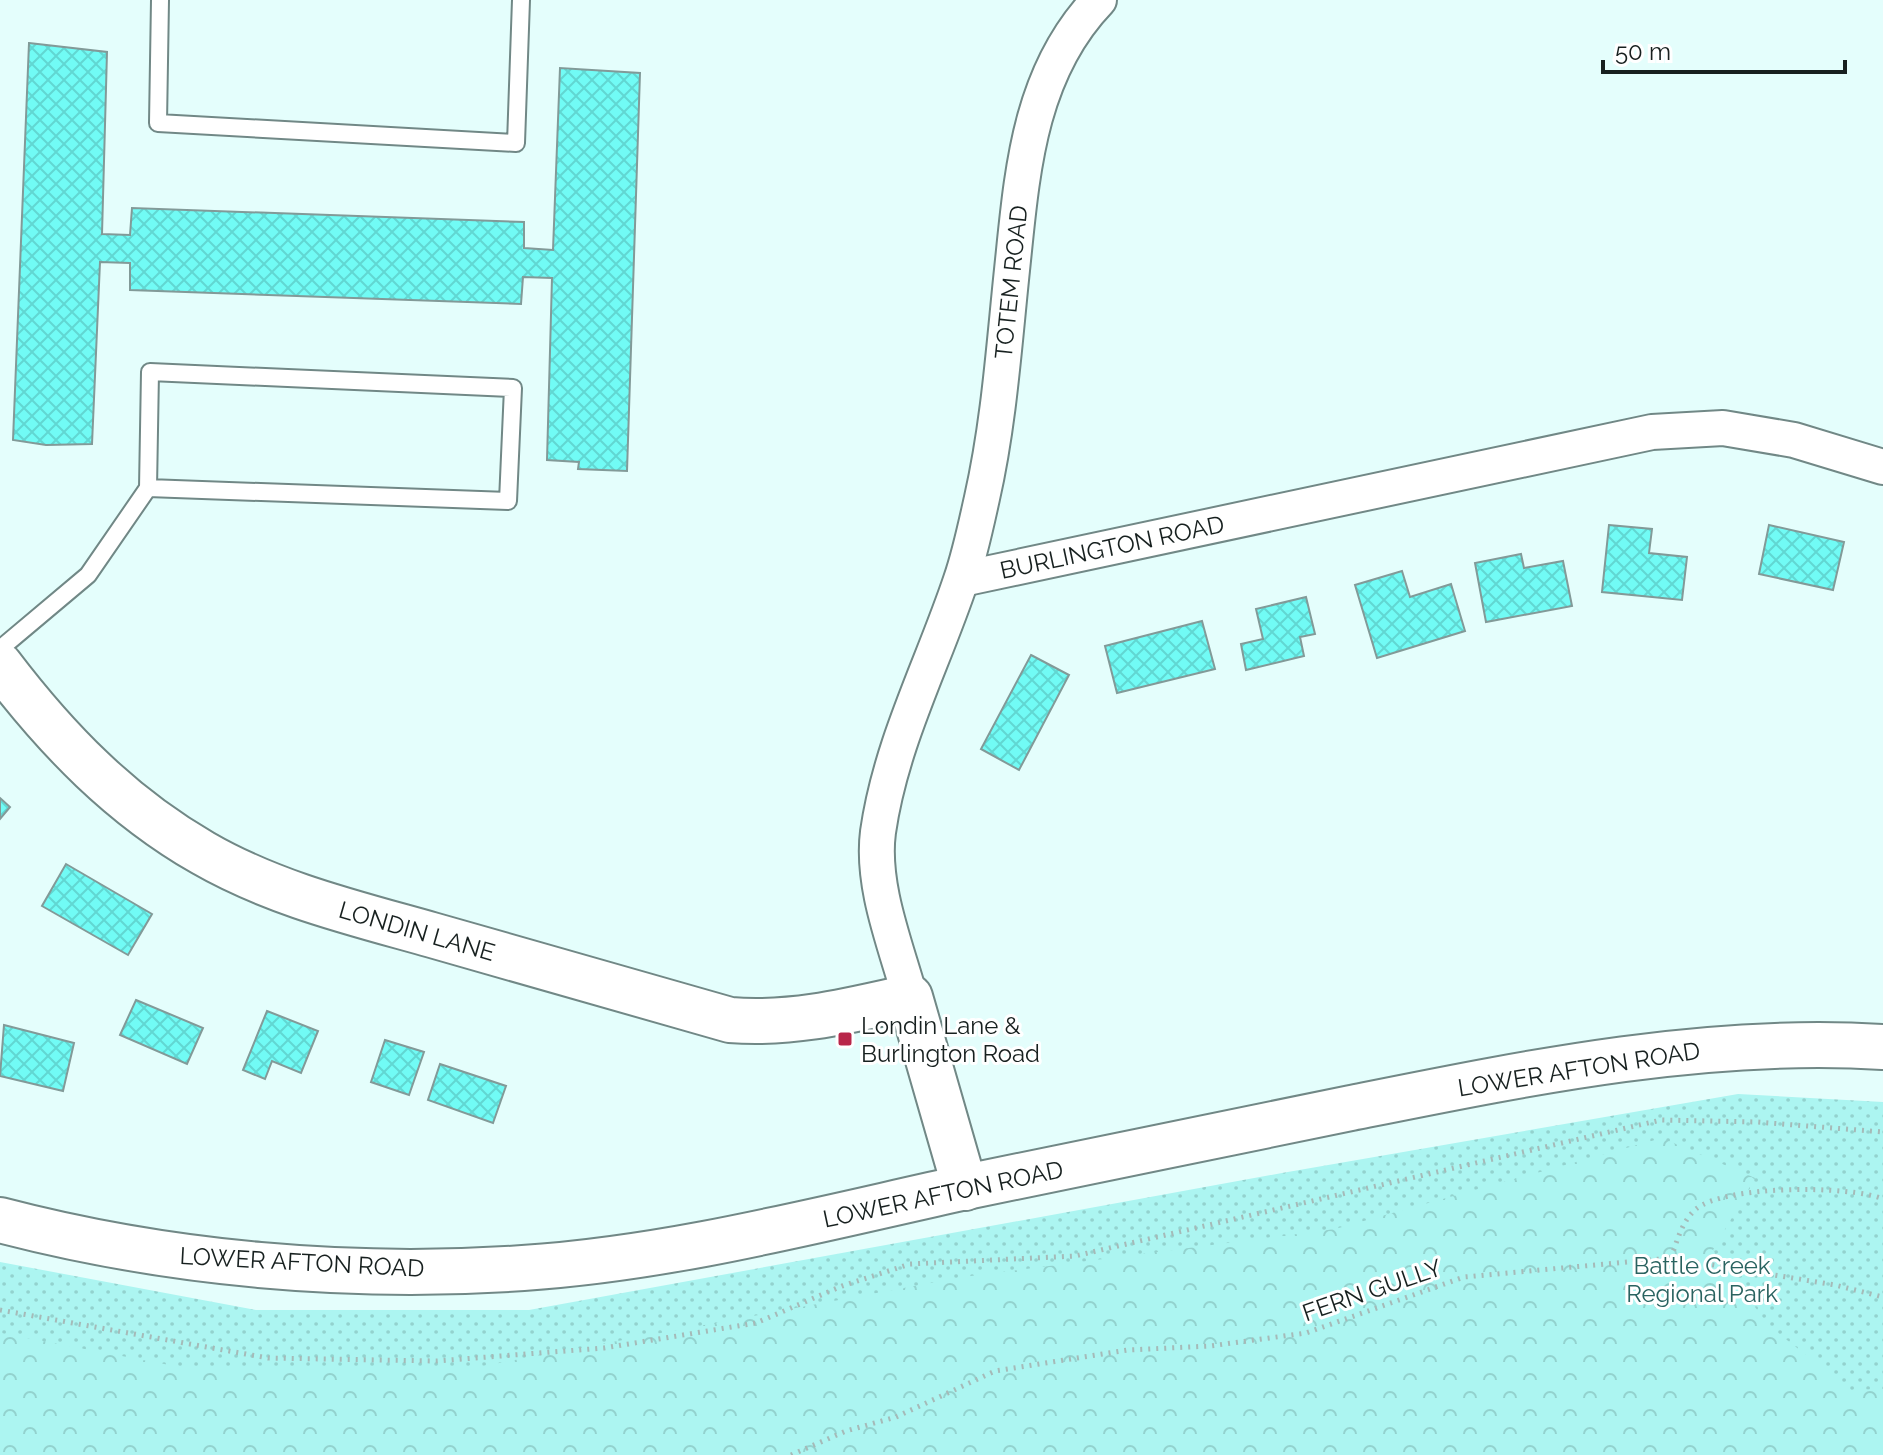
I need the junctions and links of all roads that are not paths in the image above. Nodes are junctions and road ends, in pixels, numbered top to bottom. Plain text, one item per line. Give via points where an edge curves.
1 (160, 0) edge
2 (521, 0) edge
3 (1099, 0) edge
4 (1883, 467) edge
5 (148, 488) junction
6 (962, 579) junction
7 (0, 649) edge
8 (0, 665) edge
9 (910, 997) junction
10 (1883, 1047) edge
11 (965, 1188) junction
12 (0, 1220) edge

1 - 2 lane via 158,123 516,143
3 - 6 street, TOTEM ROAD via 1057,60 1023,160 996,422
4 - 6 street, BURLINGTON ROAD via 1794,440 1723,428 1652,432
5 - 5 lane via 508,501 513,388 150,372
5 - 7 lane via 88,575
6 - 9 street via 901,732 878,832 885,908
8 - 9 main road, LONDIN LANE via 85,765 145,815 204,854 260,881 327,905 730,1020 819,1018
9 - 11 main road
10 - 11 main road, LOWER AFTON ROAD via 1724,1048 1588,1063
11 - 12 main road, LOWER AFTON ROAD via 763,1234 525,1268 393,1271 152,1253

